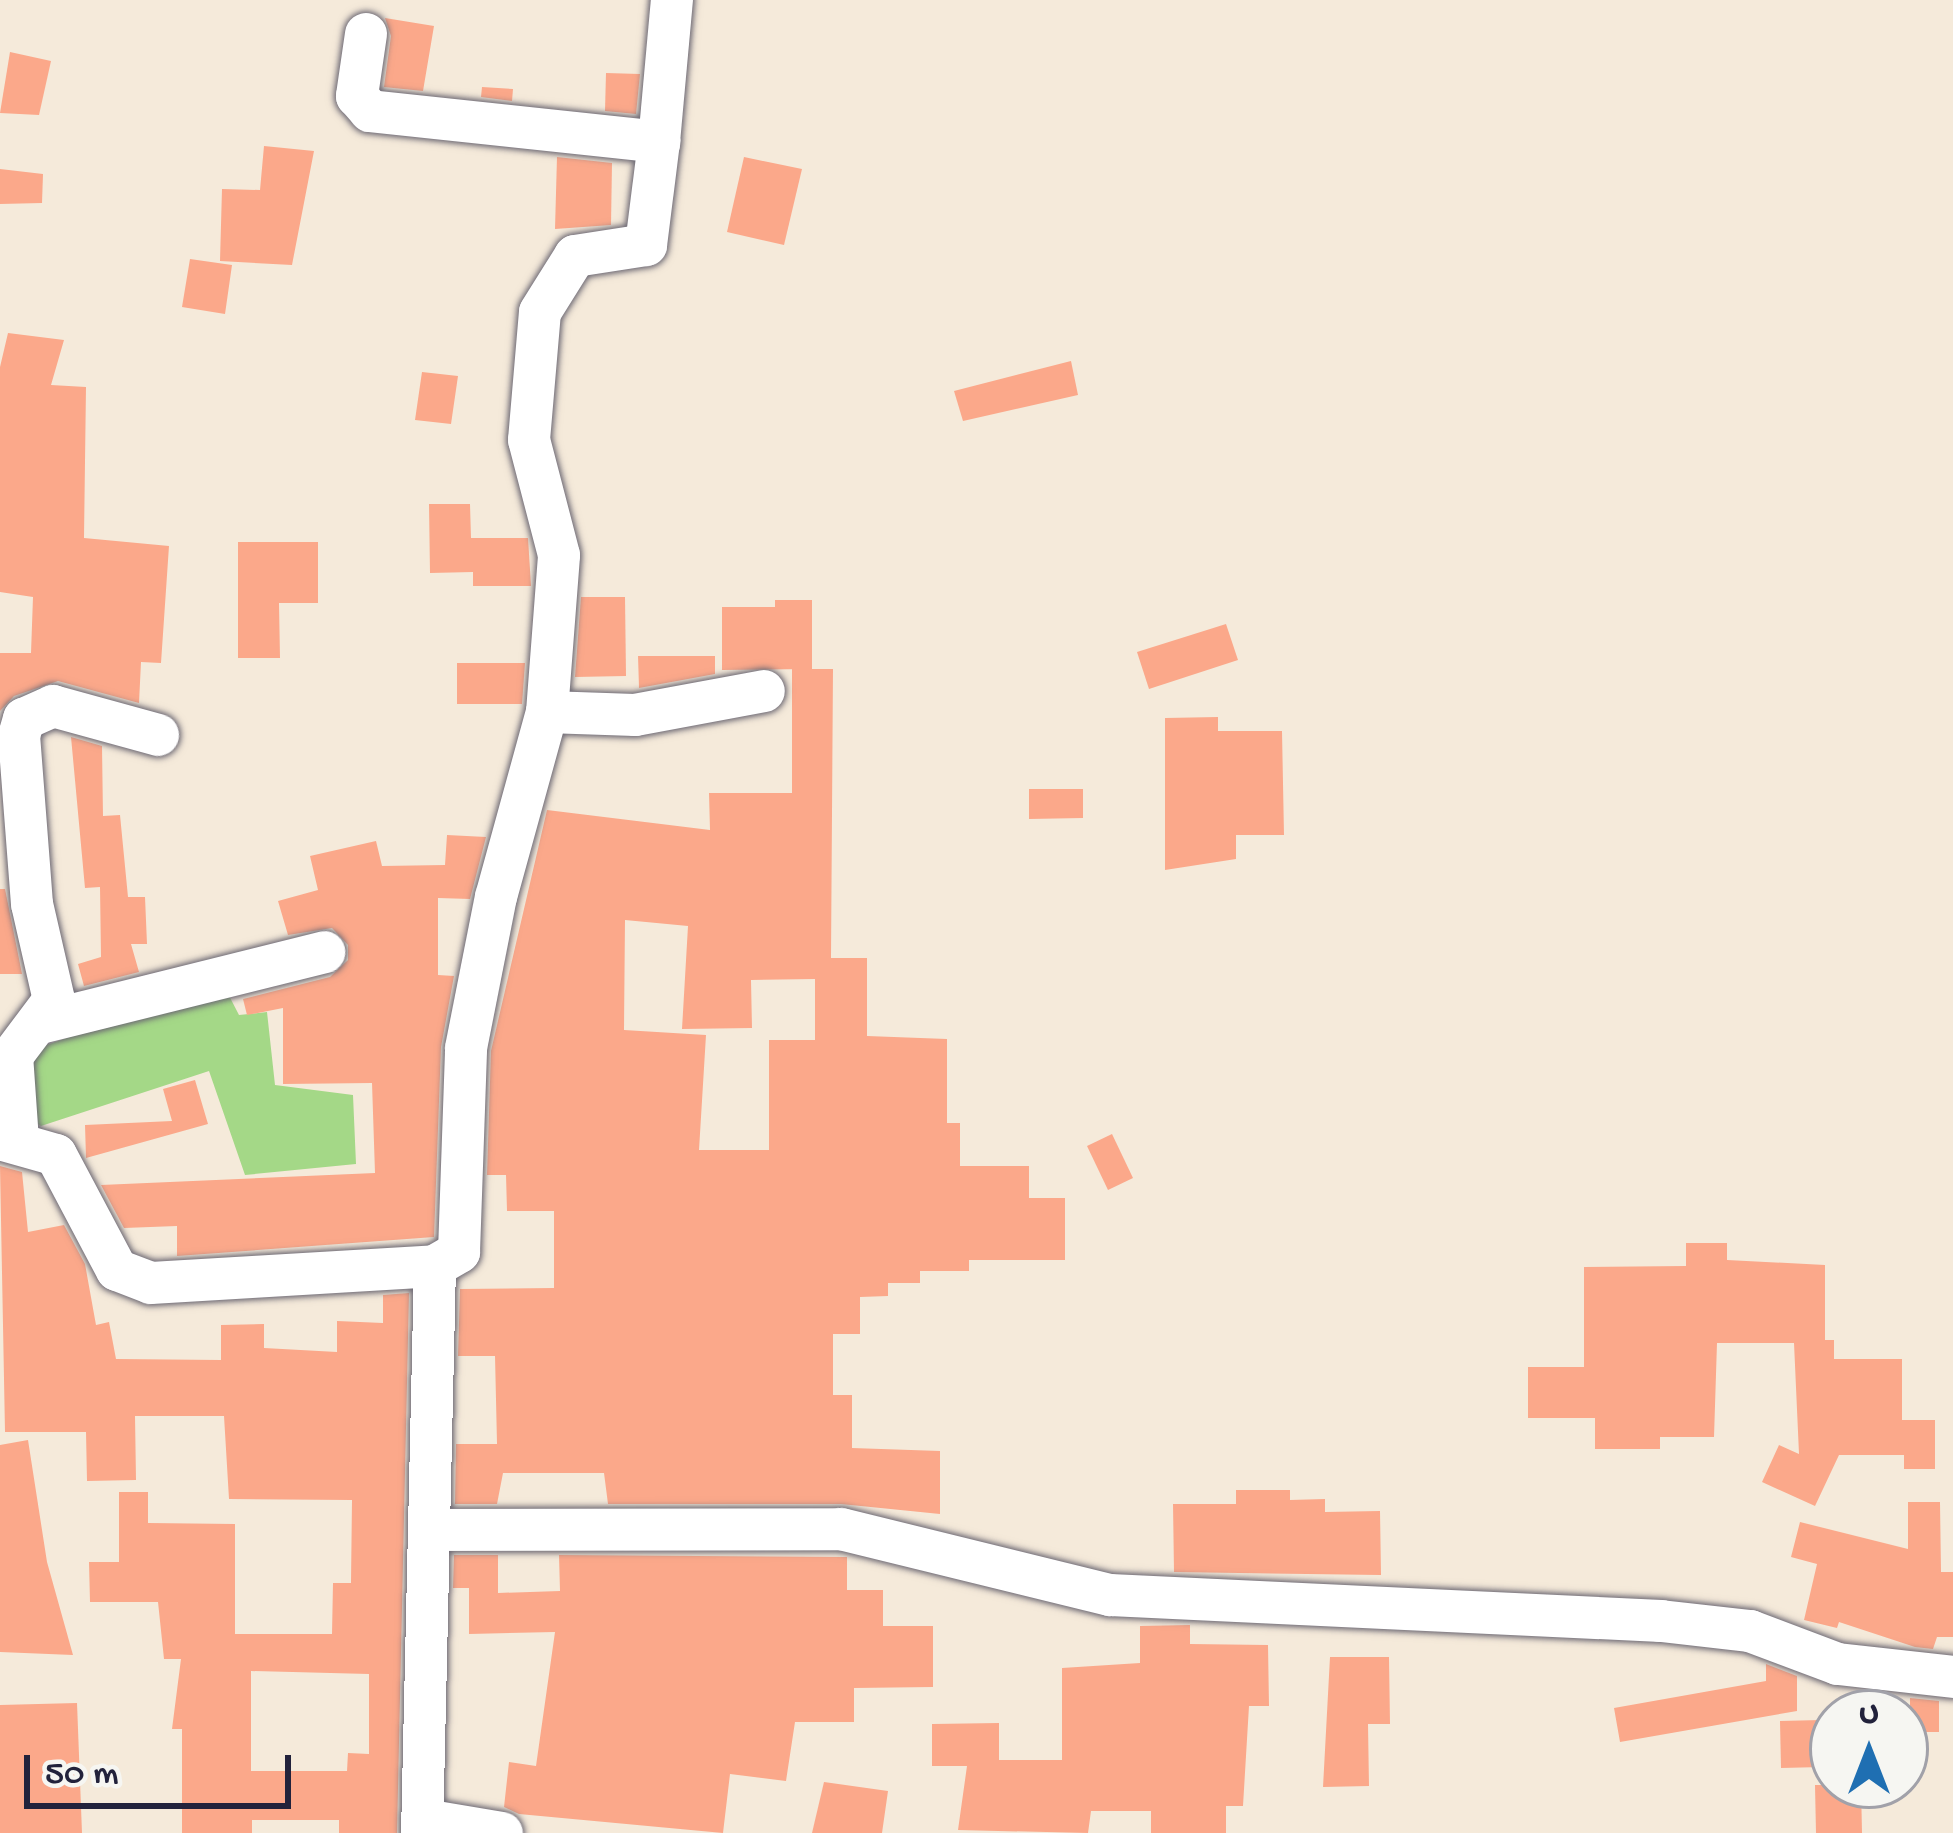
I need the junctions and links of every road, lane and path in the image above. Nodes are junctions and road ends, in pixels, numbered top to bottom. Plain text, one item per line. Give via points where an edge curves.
1 (672, 0) edge
2 (366, 34) dead end
3 (658, 142) junction
4 (764, 691) dead end
5 (547, 712) junction
6 (158, 735) dead end
7 (324, 952) dead end
8 (44, 1022) junction
9 (9, 1140) edge
10 (435, 1266) junction
11 (434, 1530) junction
12 (1953, 1677) edge
13 (423, 1826) edge
14 (502, 1833) edge

1 - 3 street
2 - 3 street via 357,96 370,111
3 - 5 street via 646,245 574,256 540,312 529,440 559,555
4 - 5 street via 635,715
5 - 10 street via 496,897 466,1048 459,1252
6 - 8 street via 53,706 24,719 32,904 54,987
7 - 8 street
8 - 9 street via 12,1056
9 - 10 street via 56,1155 117,1270 151,1283
10 - 11 street
11 - 12 street via 841,1529 1109,1595 1661,1621 1750,1631 1838,1664
11 - 13 street
13 - 14 street

